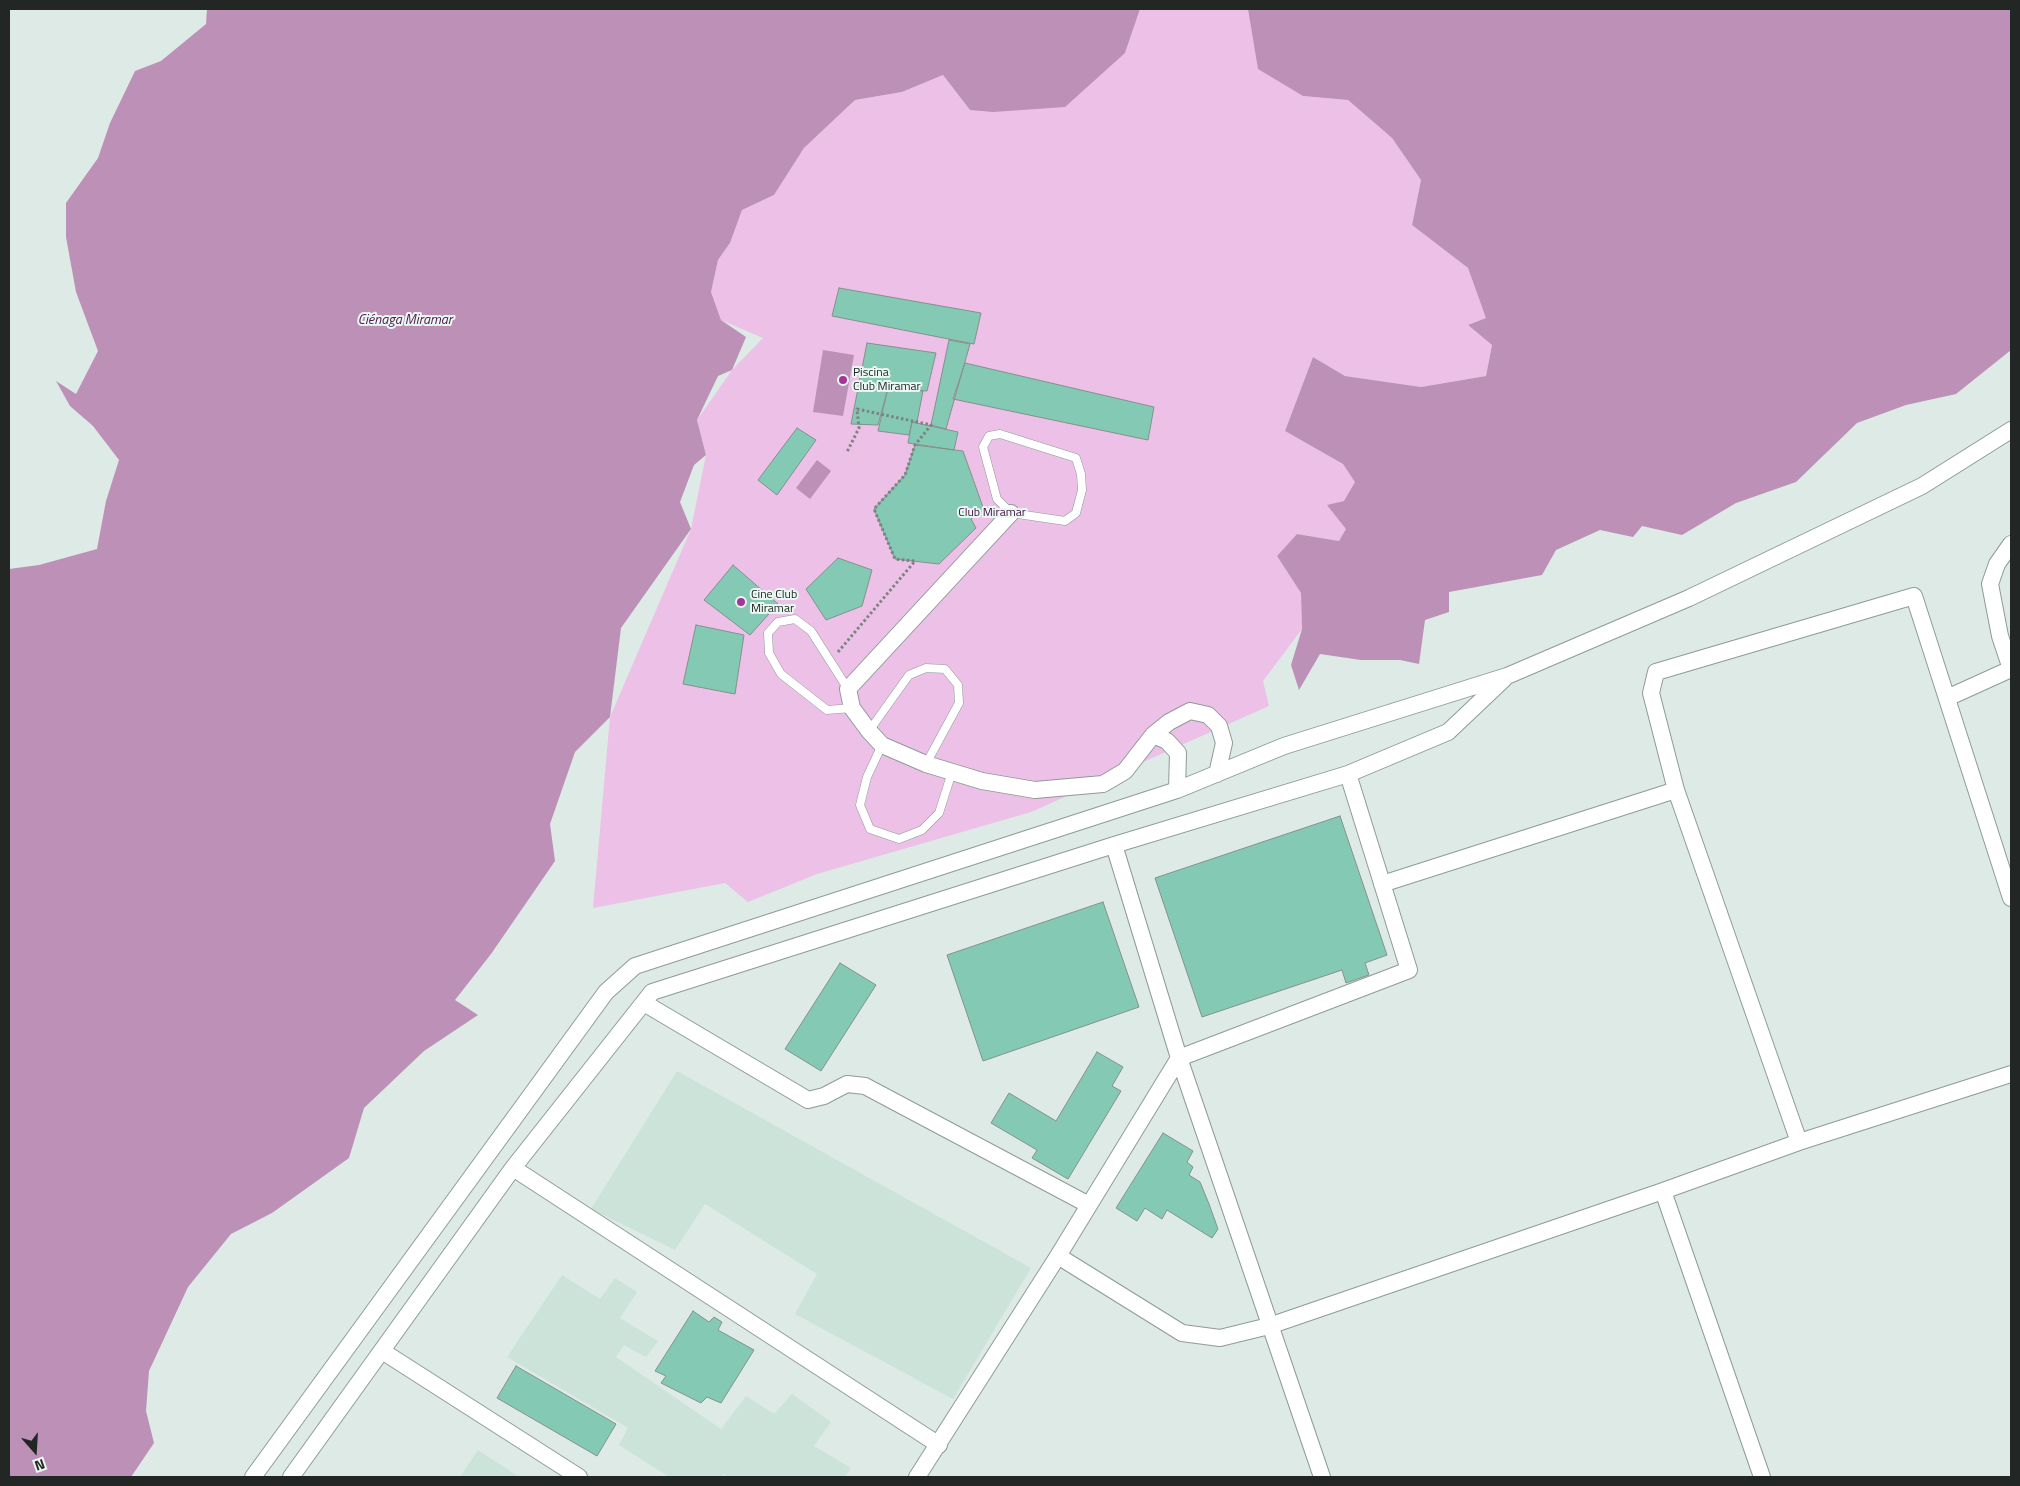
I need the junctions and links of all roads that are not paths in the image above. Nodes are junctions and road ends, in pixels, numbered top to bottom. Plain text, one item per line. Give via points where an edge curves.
1 (2011, 430) edge
2 (1011, 513) junction
3 (2011, 544) edge
4 (2011, 669) edge
5 (1507, 676) junction
6 (848, 689) junction
7 (1947, 698) junction
8 (852, 708) junction
9 (869, 731) junction
10 (1152, 735) junction
11 (882, 745) junction
12 (926, 764) junction
13 (952, 772) junction
14 (1217, 774) junction
15 (1348, 774) junction
16 (1177, 790) junction
17 (1676, 790) junction
18 (1114, 845) junction
19 (1382, 884) junction
20 (2011, 898) edge
21 (644, 1003) junction
22 (1178, 1058) junction
23 (2011, 1074) edge
24 (1799, 1142) junction
25 (513, 1168) junction
26 (1663, 1191) junction
27 (1089, 1205) junction
28 (1058, 1256) junction
29 (1269, 1326) junction
30 (382, 1351) junction
31 (939, 1445) junction
32 (253, 1477) edge
33 (291, 1477) edge
34 (579, 1477) edge
35 (917, 1477) edge
36 (1322, 1477) edge
37 (1762, 1477) edge

1 - 5 street via 1922,486 1689,598
2 - 2 lane via 997,499 983,447 989,436 1000,434 1076,458 1082,490 1076,513 1065,521
2 - 6 street
3 - 4 street via 1997,564 1990,584 2000,636
4 - 7 street
5 - 14 street via 1284,746
5 - 15 street via 1448,732
6 - 8 street
6 - 8 lane via 811,631 794,619 778,622 768,633 769,653 781,674 827,710
7 - 17 street via 1914,596 1656,672 1651,693
7 - 20 street
8 - 9 street
9 - 11 street
9 - 12 lane via 909,675 926,668 945,669 958,685 959,703
10 - 13 street via 1125,771 1103,784 1035,790
10 - 14 street via 1190,711 1208,715 1219,726 1224,743
10 - 16 street via 1167,742 1178,753
11 - 12 street
11 - 13 lane via 867,777 860,805 870,829 899,840 922,830 939,813
12 - 13 street
14 - 16 street
15 - 18 street
15 - 19 street
16 - 32 street via 636,966 606,992
17 - 19 street
17 - 24 street
18 - 21 street via 652,992
18 - 22 street
19 - 22 street via 1410,970
21 - 25 street
21 - 27 street via 808,1100 847,1084 865,1086
22 - 27 street
22 - 29 street
23 - 24 street
24 - 26 street
25 - 30 street
25 - 31 street
26 - 29 street
26 - 37 street
27 - 28 street
28 - 29 street via 1182,1333 1220,1338
28 - 31 street
29 - 36 street
30 - 33 street
30 - 34 street
31 - 35 street

